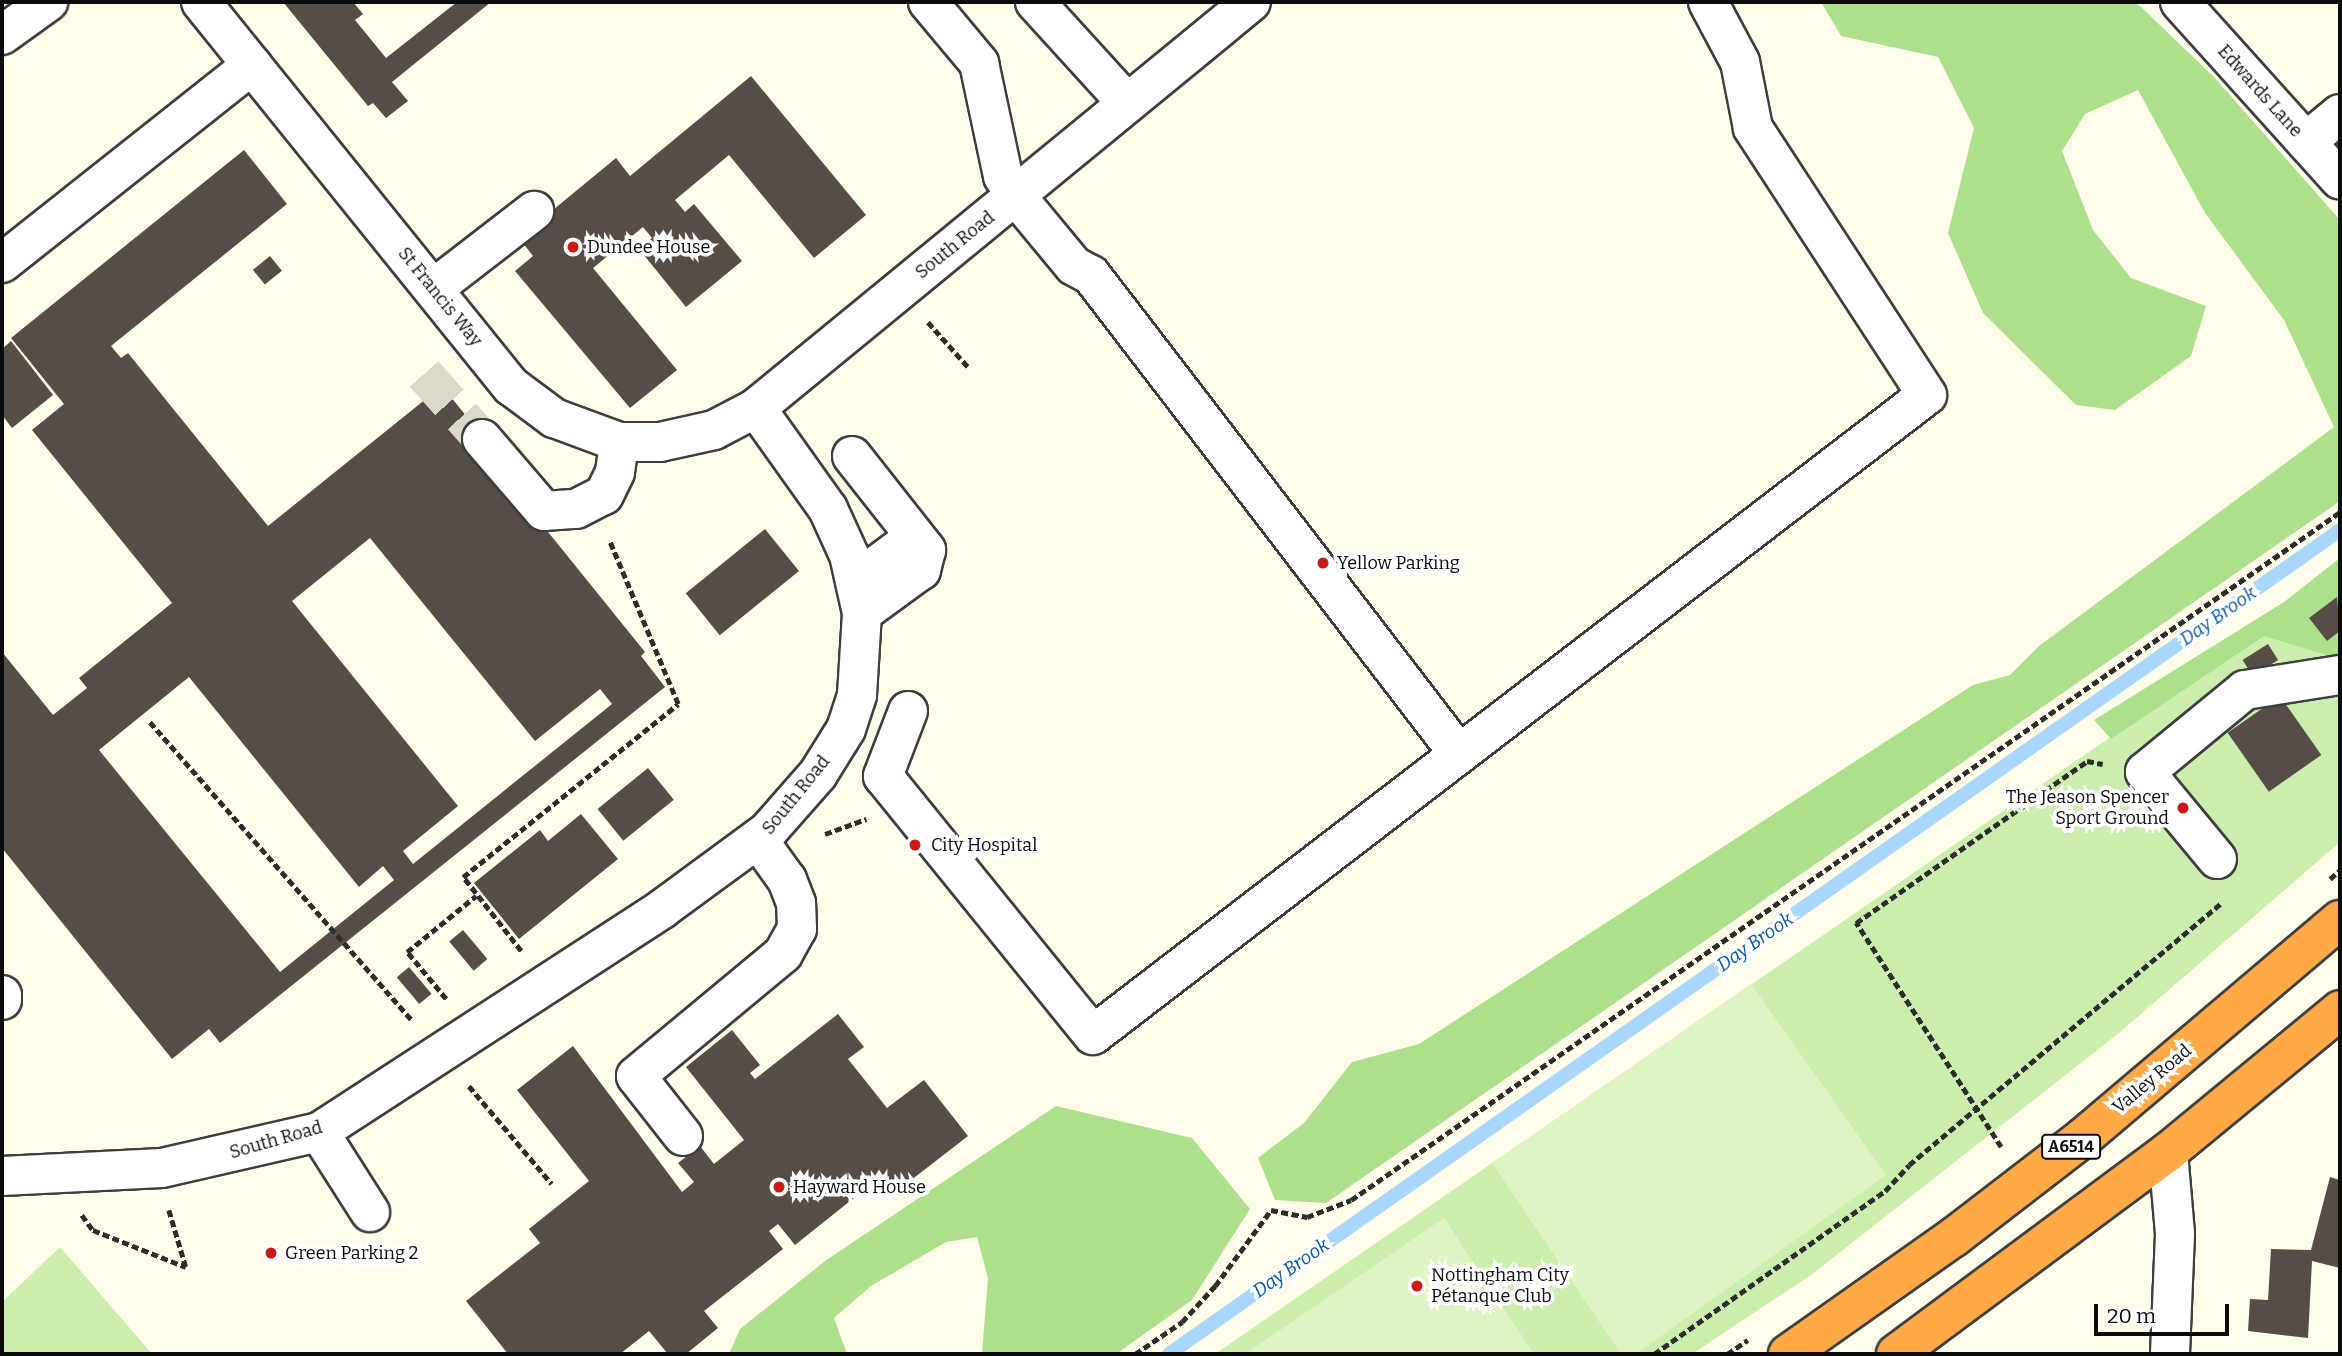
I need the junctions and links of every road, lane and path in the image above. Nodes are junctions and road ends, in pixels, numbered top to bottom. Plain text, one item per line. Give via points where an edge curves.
1 (48, 2) edge
2 (201, 2) edge
3 (928, 2) edge
4 (1035, 2) edge
5 (1251, 2) edge
6 (1708, 2) edge
7 (2180, 2) edge
8 (2, 35) edge
9 (252, 65) junction
10 (1127, 103) junction
11 (2340, 114) edge
12 (2306, 142) junction
13 (2340, 180) edge
14 (1024, 188) junction
15 (534, 211) dead end
16 (2, 263) edge
17 (433, 289) junction
18 (899, 290) junction
19 (970, 368) dead end
20 (756, 408) junction
21 (482, 439) tunnel mouth
22 (618, 442) junction
23 (852, 456) dead end
24 (593, 504) junction
25 (2340, 512) edge
26 (859, 596) junction
27 (2340, 675) edge
28 (908, 711) dead end
29 (150, 722) dead end
30 (1459, 754) junction
31 (2145, 772) junction
32 (907, 805) junction
33 (764, 836) junction
34 (2217, 859) joint
35 (476, 896) junction
36 (2340, 920) edge
37 (548, 984) junction
38 (2340, 1010) edge
39 (473, 1032) junction
40 (441, 1053) junction
41 (1976, 1110) junction
42 (319, 1132) junction
43 (683, 1136) dead end
44 (2168, 1152) junction
45 (2006, 1153) dead end
46 (2, 1176) edge
47 (552, 1184) dead end
48 (79, 1211) dead end
49 (370, 1212) dead end
50 (170, 1213) dead end
51 (1135, 1354) edge
52 (1654, 1354) edge
53 (1788, 1354) edge
54 (1896, 1354) edge
55 (2169, 1354) edge

1 - 8 street
2 - 9 street, St Francis Way
3 - 14 street via 979,63 1003,176
4 - 10 street
5 - 10 street, South Road
6 - 30 street via 1740,62 1753,128 1927,395
7 - 12 street, Edwards Lane
9 - 16 street
9 - 17 street, St Francis Way
10 - 14 street, South Road
11 - 12 street
12 - 13 street, Edwards Lane
14 - 18 street, South Road
14 - 30 street via 1074,266 1091,275
15 - 17 street
17 - 22 street, St Francis Way via 511,386 554,418
18 - 19 path
18 - 20 street, South Road
20 - 22 street, St Francis Way via 714,430 660,442
20 - 26 street, South Road via 828,509
21 - 24 street via 544,511
22 - 24 street via 615,472 604,495
23 - 26 street via 915,537
24 - 35 path via 678,704 463,877
25 - 51 path via 1351,1200 1307,1217 1271,1210 1182,1322
26 - 33 street, South Road via 857,695 846,729 818,774
27 - 31 street via 2245,690
28 - 32 street via 883,776
29 - 40 path
30 - 32 street via 1093,1035
31 - 34 street
31 - 41 path via 2087,761 1856,923
32 - 33 path via 798,844
33 - 37 street, South Road
33 - 43 street via 788,880 796,903 797,929 783,954 636,1076
34 - 41 path via 2207,874 2225,900
35 - 37 path
35 - 39 path via 407,952
36 - 53 highway, Valley Road / A6514 via 2085,1136 1954,1237
37 - 39 street, South Road
38 - 44 highway
39 - 40 street, South Road
40 - 42 street, South Road
40 - 47 path
41 - 45 path
41 - 52 path via 1885,1191
42 - 46 street, South Road via 162,1168
42 - 49 street
44 - 54 highway
44 - 55 street via 2175,1234
48 - 50 path via 93,1230 186,1267

